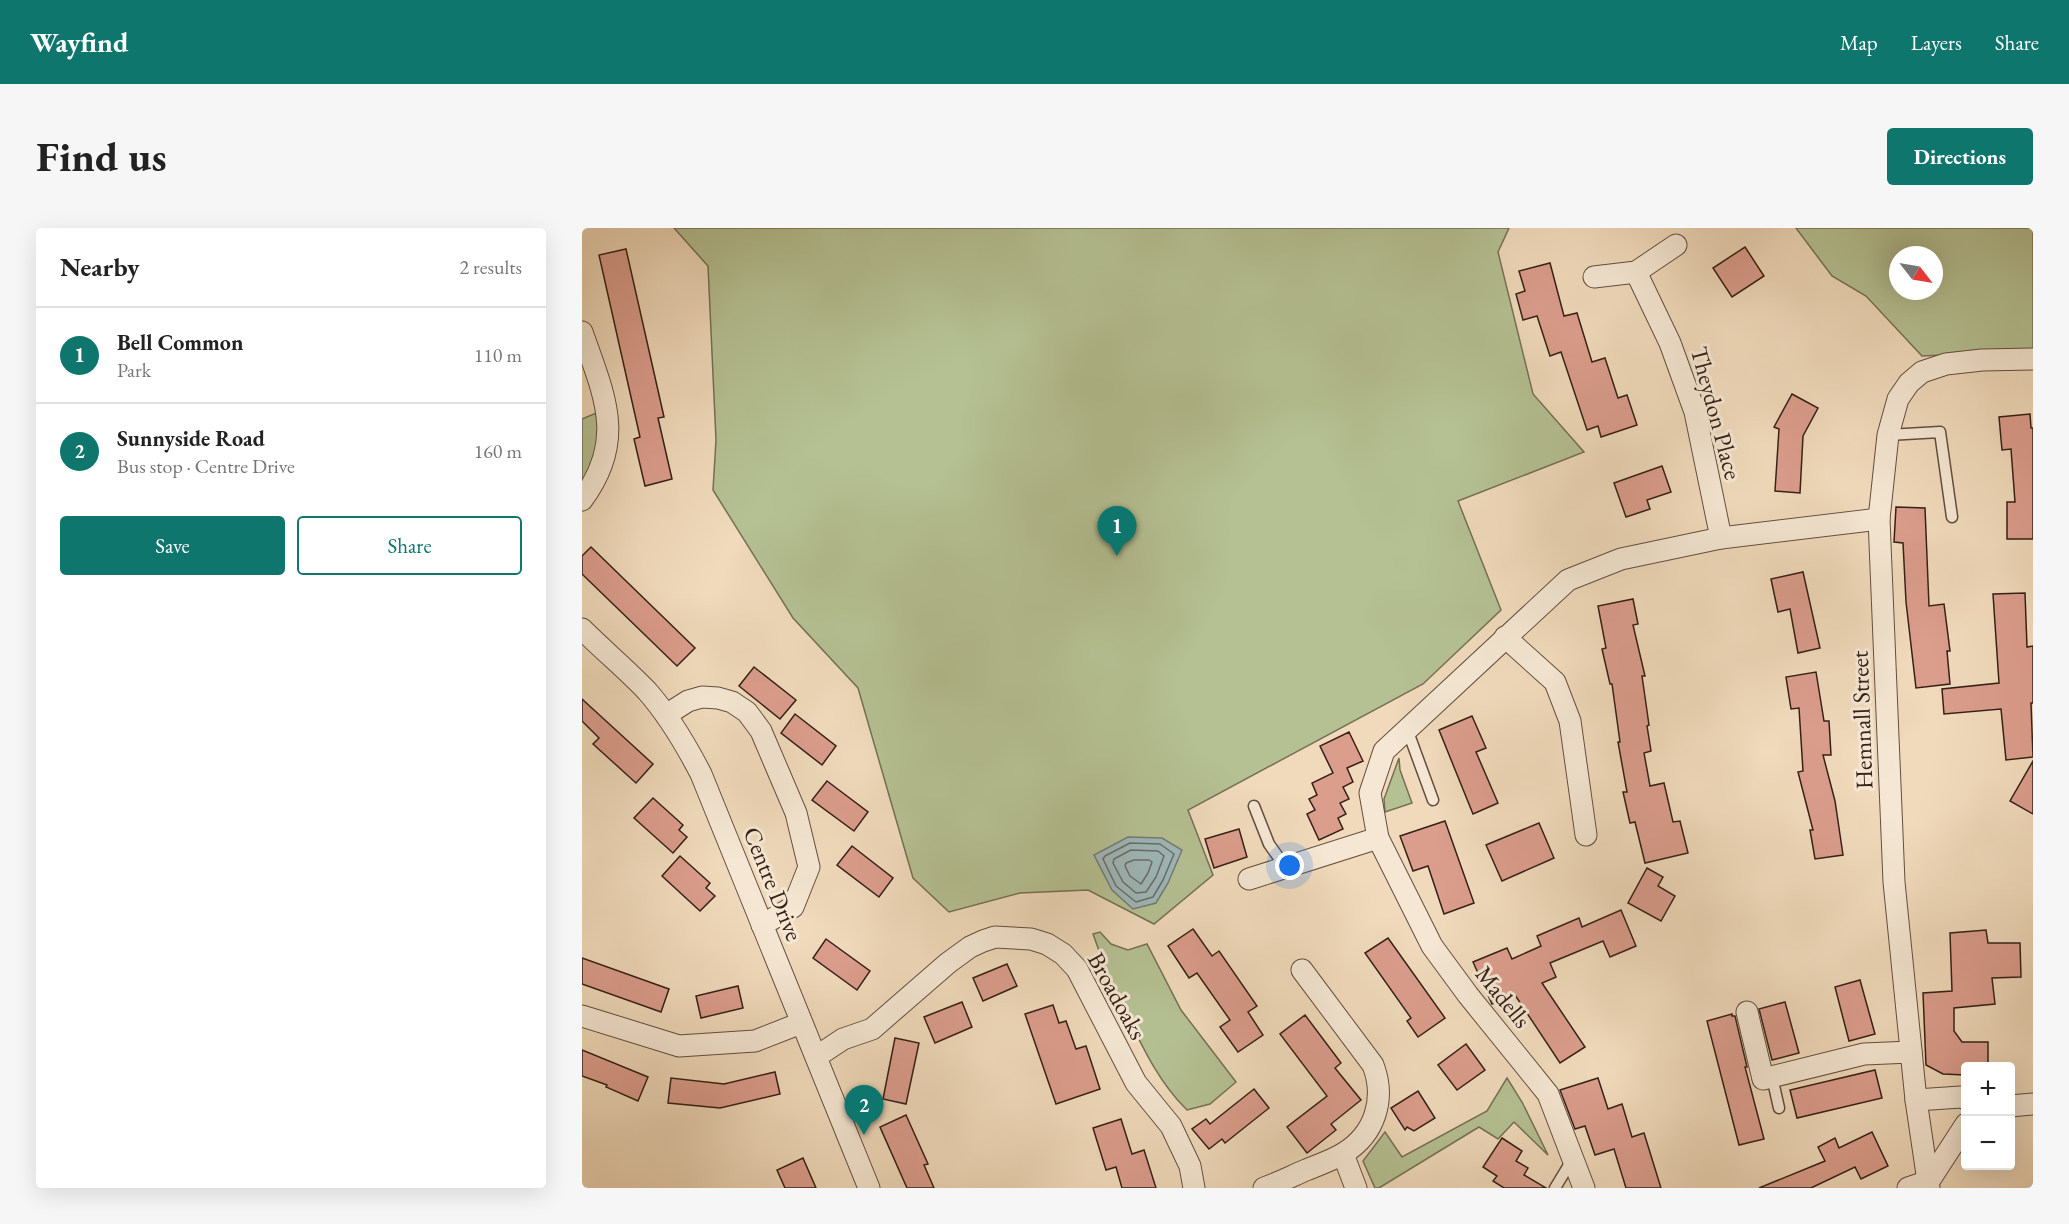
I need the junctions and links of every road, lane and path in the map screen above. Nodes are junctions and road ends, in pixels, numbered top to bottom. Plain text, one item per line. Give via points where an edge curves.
1 (1676, 245) dead end
2 (1636, 272) junction
3 (1594, 277) dead end
4 (582, 333) edge
5 (2033, 359) edge
6 (1888, 435) junction
7 (582, 500) edge
8 (1953, 517) dead end
9 (1879, 519) junction
10 (1721, 538) junction
11 (582, 629) edge
12 (1505, 637) junction
13 (666, 715) junction
14 (1407, 729) junction
15 (1432, 800) dead end
16 (1254, 806) dead end
17 (1586, 835) dead end
18 (1378, 838) junction
19 (1286, 868) junction
20 (1249, 879) dead end
21 (762, 926) junction
22 (1302, 970) dead end
23 (1747, 1012) dead end
24 (582, 1016) edge
25 (801, 1023) junction
26 (1911, 1052) junction
27 (816, 1057) junction
28 (1772, 1077) junction
29 (1961, 1097) edge
30 (1916, 1100) junction
31 (2033, 1104) edge
32 (2015, 1106) edge
33 (1779, 1108) dead end
34 (1961, 1131) edge
35 (1343, 1154) junction
36 (1574, 1158) junction
37 (1929, 1185) edge
38 (869, 1188) edge
39 (1194, 1188) edge
40 (1264, 1188) edge
41 (1356, 1188) edge
42 (1555, 1188) edge
43 (1584, 1188) edge
44 (1908, 1188) edge

1 - 2 street
2 - 3 street
2 - 10 street, Theydon Place via 1670,343 1695,412
4 - 7 street via 606,402 608,444 602,468
5 - 6 street, Hemnall Street via 1946,364 1922,372 1898,399
6 - 8 lane via 1940,432
6 - 9 street, Hemnall Street
9 - 10 street
9 - 26 street, Hemnall Street via 1894,882
10 - 12 street via 1621,559 1568,580
11 - 13 street, Centre Drive
12 - 14 street, Madells
12 - 17 street via 1555,682 1570,721
13 - 21 street, Centre Drive via 701,774
13 - 21 street via 688,701 718,698 747,712 761,731 796,813 809,867 793,907
14 - 15 lane
14 - 18 street, Madells via 1384,751 1370,793
16 - 19 lane via 1269,844
18 - 19 street
18 - 36 street, Madells via 1432,946 1548,1094
19 - 20 street
21 - 25 street, Centre Drive
22 - 35 street via 1373,1065 1377,1076 1379,1090 1372,1125
23 - 28 street via 1763,1079
24 - 25 street via 679,1046 755,1041
25 - 27 street, Centre Drive
26 - 28 street via 1864,1054
26 - 30 street, Hemnall Street
27 - 38 street, Centre Drive
27 - 39 street, Broadoaks via 843,1039 872,1029 970,947 995,937 1047,944 1077,969 1136,1083 1171,1126 1190,1166
28 - 33 lane
29 - 30 street
30 - 37 street, Hemnall Street
31 - 32 street
34 - 37 street
35 - 40 street
35 - 41 street
36 - 42 lane
36 - 43 street, Madells
37 - 44 street

